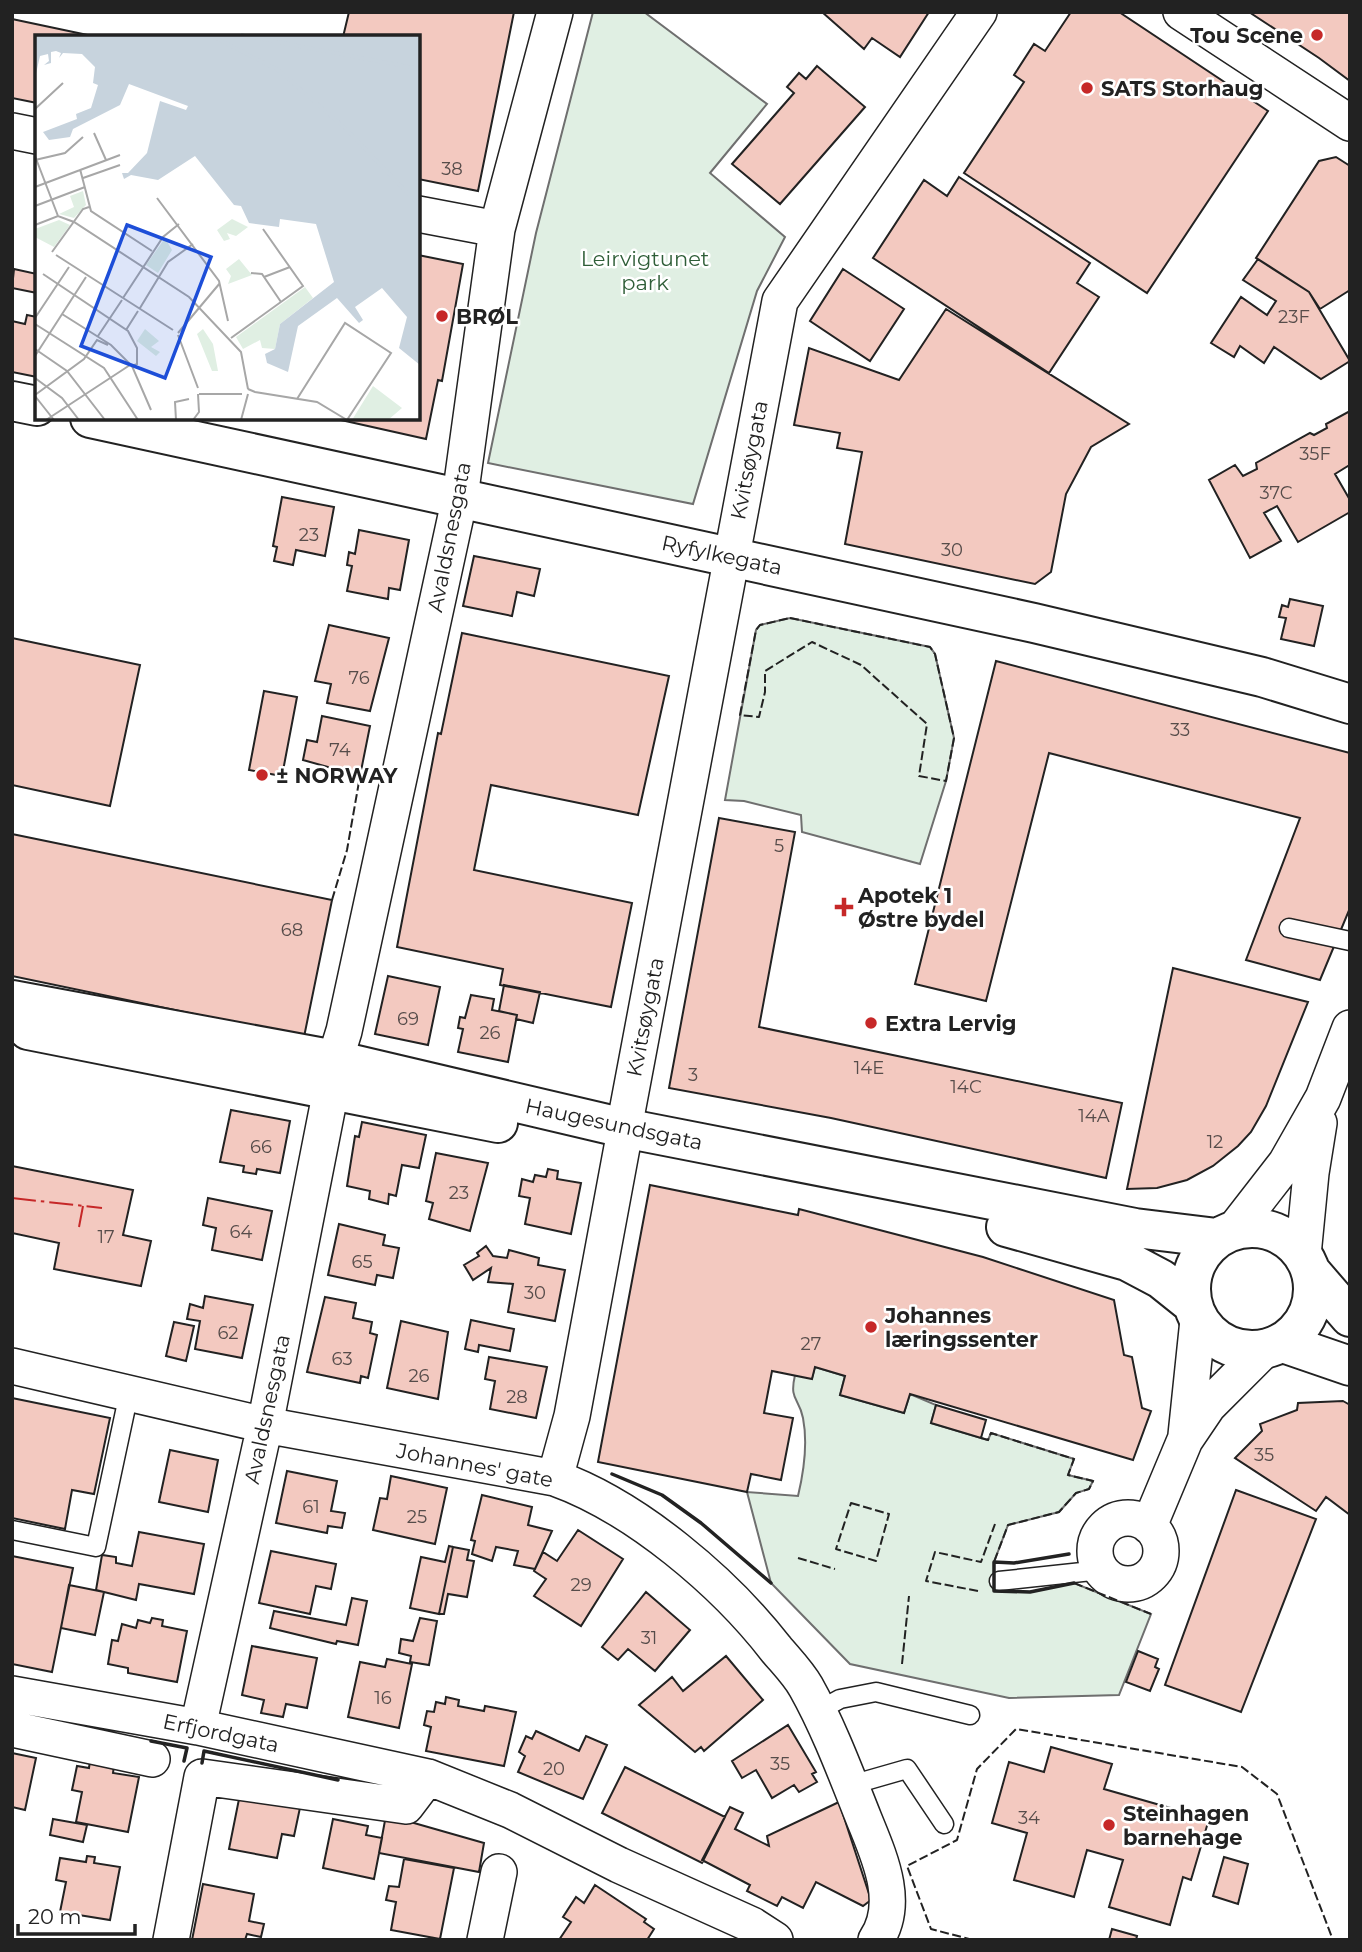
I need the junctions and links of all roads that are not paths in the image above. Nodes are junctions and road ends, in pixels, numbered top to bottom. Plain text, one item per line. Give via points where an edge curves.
1 (555, 12) edge
2 (979, 12) edge
3 (1181, 12) edge
4 (1350, 123) edge
5 (12, 131) edge
6 (35, 136) edge
7 (420, 214) edge
8 (497, 229) junction
9 (12, 401) edge
10 (35, 406) edge
11 (99, 420) edge
12 (460, 497) junction
13 (731, 558) junction
14 (1350, 704) edge
15 (1289, 928) dead end
16 (1350, 941) edge
17 (12, 1000) edge
18 (12, 1026) edge
19 (1350, 1028) edge
20 (333, 1075) junction
21 (1323, 1098) junction
22 (623, 1138) junction
23 (1226, 1234) junction
24 (1308, 1264) junction
25 (1195, 1312) junction
26 (1350, 1317) edge
27 (1274, 1346) junction
28 (12, 1366) edge
29 (1350, 1366) edge
30 (129, 1393) junction
31 (265, 1426) junction
32 (1185, 1440) junction
33 (555, 1478) junction
34 (1149, 1526) junction
35 (12, 1530) edge
36 (1101, 1570) junction
37 (999, 1581) dead end
38 (12, 1694) edge
39 (818, 1711) junction
40 (970, 1715) dead end
41 (198, 1727) junction
42 (12, 1729) edge
43 (152, 1759) dead end
44 (428, 1777) junction
45 (850, 1785) junction
46 (944, 1824) dead end
47 (499, 1872) dead end
48 (171, 1940) edge
49 (485, 1940) edge
50 (775, 1940) edge
51 (876, 1940) edge

1 - 8 street, Avaldsnesgata
2 - 13 street, Kvitsøygata via 780,301
3 - 4 street
5 - 6 street
7 - 8 street
8 - 12 street, Avaldsnesgata
9 - 10 main road
11 - 12 main road, Ryfylkegata
12 - 13 main road, Ryfylkegata
12 - 20 street, Avaldsnesgata
13 - 14 main road, Ryfylkegata via 1034,623 1262,677
13 - 22 street, Kvitsøygata
15 - 16 lane
17 - 20 main road, Haugesundsgata
18 - 20 main road, Haugesundsgata
19 - 21 street
20 - 22 main road, Haugesundsgata
20 - 31 street, Avaldsnesgata
21 - 23 street via 1286,1163
21 - 24 street via 1311,1173
22 - 23 main road, Haugesundsgata via 1135,1228
22 - 25 main road, Haugesundsgata via 1016,1229 1127,1261 1161,1279
22 - 33 street, Kvitsøygata via 572,1416
23 - 24 main road via 1253,1227 1272,1231 1289,1240
23 - 25 main road via 1203,1251 1194,1267 1190,1285
24 - 26 main road
24 - 27 main road via 1314,1293 1309,1313 1298,1330
25 - 27 main road via 1209,1334 1224,1345 1244,1350
25 - 32 street
27 - 29 main road
27 - 32 street via 1208,1406
28 - 30 street, Johannes' gate
30 - 31 street, Johannes' gate
30 - 35 lane via 96,1547
31 - 33 street, Johannes' gate
31 - 41 street, Avaldsnesgata
32 - 34 street
33 - 39 street, Johannes' gate via 596,1497 706,1572 754,1620 805,1685
34 - 36 street via 1128,1518 1102,1531 1096,1549
34 - 36 street via 1161,1547 1160,1560 1147,1579 1125,1584
36 - 37 lane
38 - 41 street, Erfjordgata
39 - 40 lane via 840,1699 876,1692
39 - 45 street, Johannes' gate
41 - 44 street, Erfjordgata
42 - 43 street, Erfjordgata
44 - 48 street, Erfjordgata via 405,1806 202,1777
44 - 50 street, Erfjordgata via 510,1810
45 - 46 lane via 907,1769
45 - 51 street, Johannes' gate via 890,1905 886,1926
47 - 49 street

